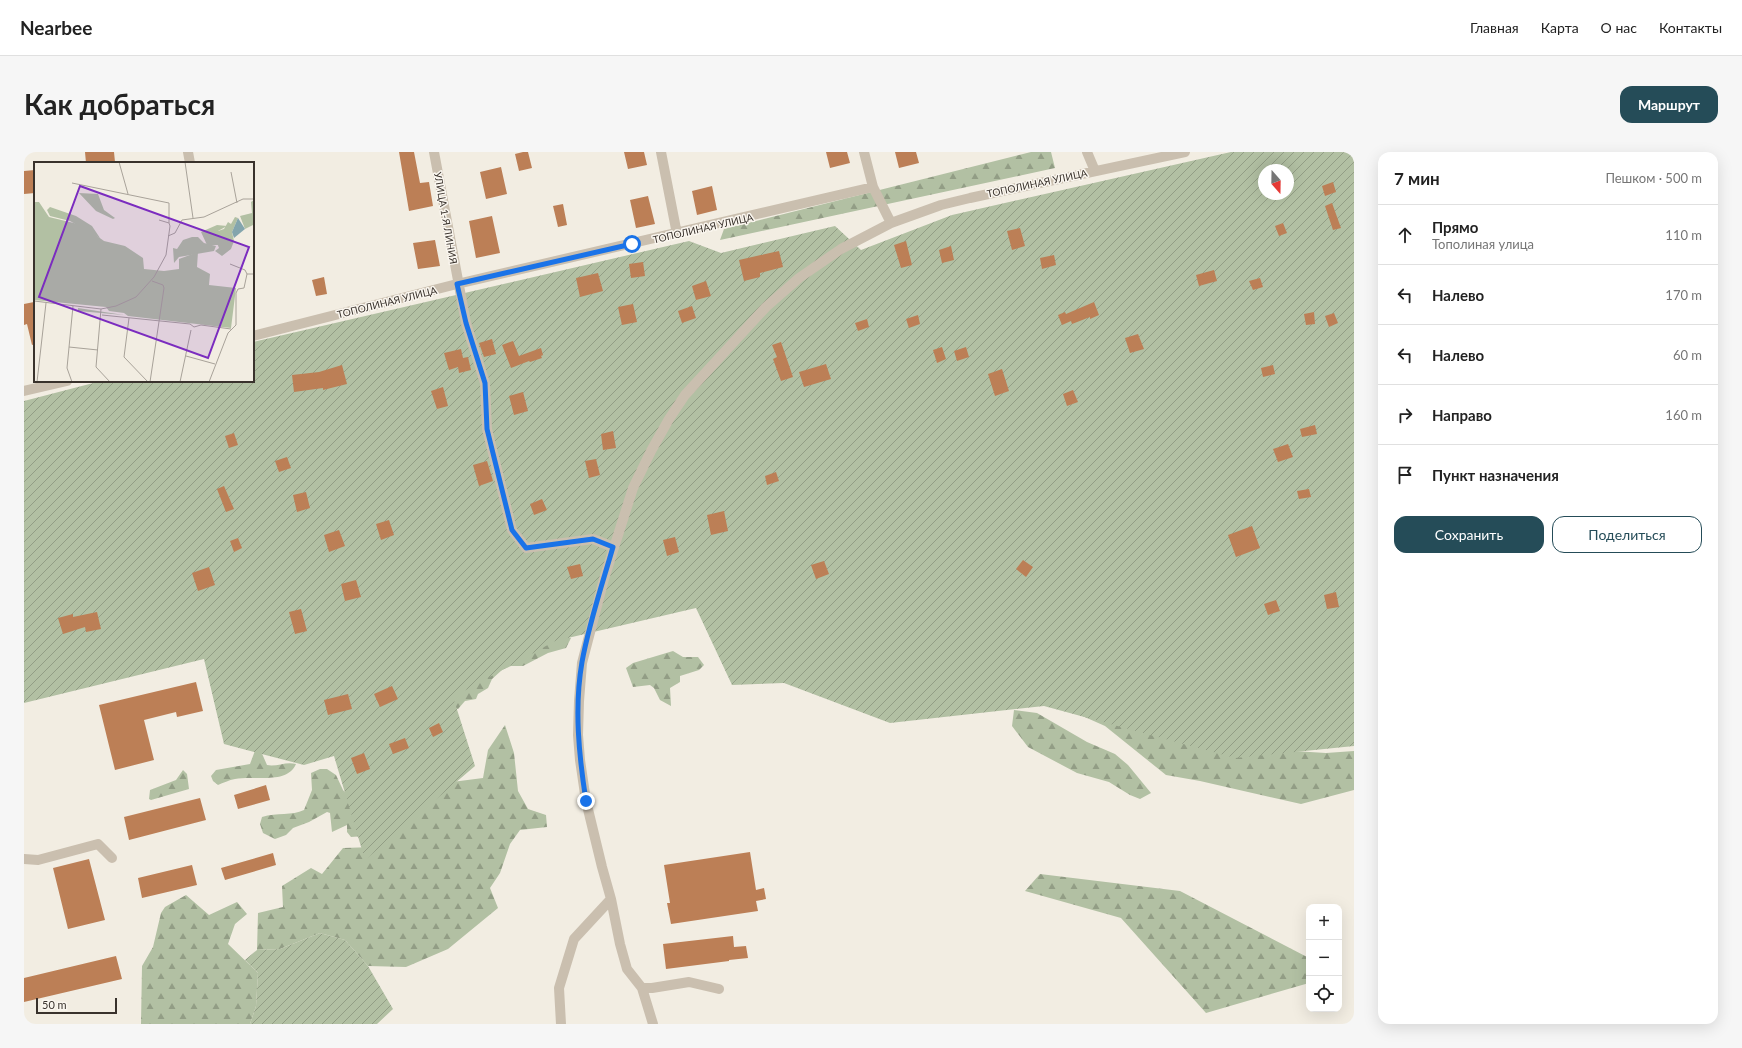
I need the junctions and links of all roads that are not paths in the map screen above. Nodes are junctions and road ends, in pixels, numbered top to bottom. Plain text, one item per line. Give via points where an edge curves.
1 (188, 152) edge
2 (434, 152) edge
3 (661, 152) edge
4 (864, 152) edge
5 (1087, 152) edge
6 (1185, 152) edge
7 (190, 162) edge
8 (1095, 171) junction
9 (873, 188) junction
10 (891, 223) junction
11 (678, 234) junction
12 (457, 284) junction
13 (254, 336) edge
14 (63, 382) edge
15 (24, 391) edge
16 (613, 547) junction
17 (112, 858) dead end
18 (24, 859) edge
19 (611, 899) junction
20 (642, 988) junction
21 (720, 989) dead end
22 (560, 1024) edge
23 (653, 1024) edge

1 - 7 street
2 - 12 street, УЛИЦА 1-Я ЛИНИЯ
3 - 11 street
4 - 9 street
5 - 8 street
6 - 8 street, ТОПОЛИНАЯ УЛИЦА
8 - 10 street, ТОПОЛИНАЯ УЛИЦА via 941,205
9 - 10 street
9 - 11 street, ТОПОЛИНАЯ УЛИЦА
10 - 16 street, ТОПОЛИНАЯ УЛИЦА via 841,249 799,278 766,307 685,396 669,419 633,488
11 - 12 street, ТОПОЛИНАЯ УЛИЦА
12 - 13 street, ТОПОЛИНАЯ УЛИЦА
12 - 16 street, УЛИЦА 1-Я ЛИНИЯ via 485,383 487,429 512,530 526,548 593,539
14 - 15 street
16 - 19 street, ТОПОЛИНАЯ УЛИЦА via 582,663 578,728 586,801
17 - 18 street via 98,844 38,860
19 - 20 street, ТОПОЛИНАЯ УЛИЦА via 627,969
19 - 22 street via 574,939 559,988
20 - 21 street via 689,982
20 - 23 street

